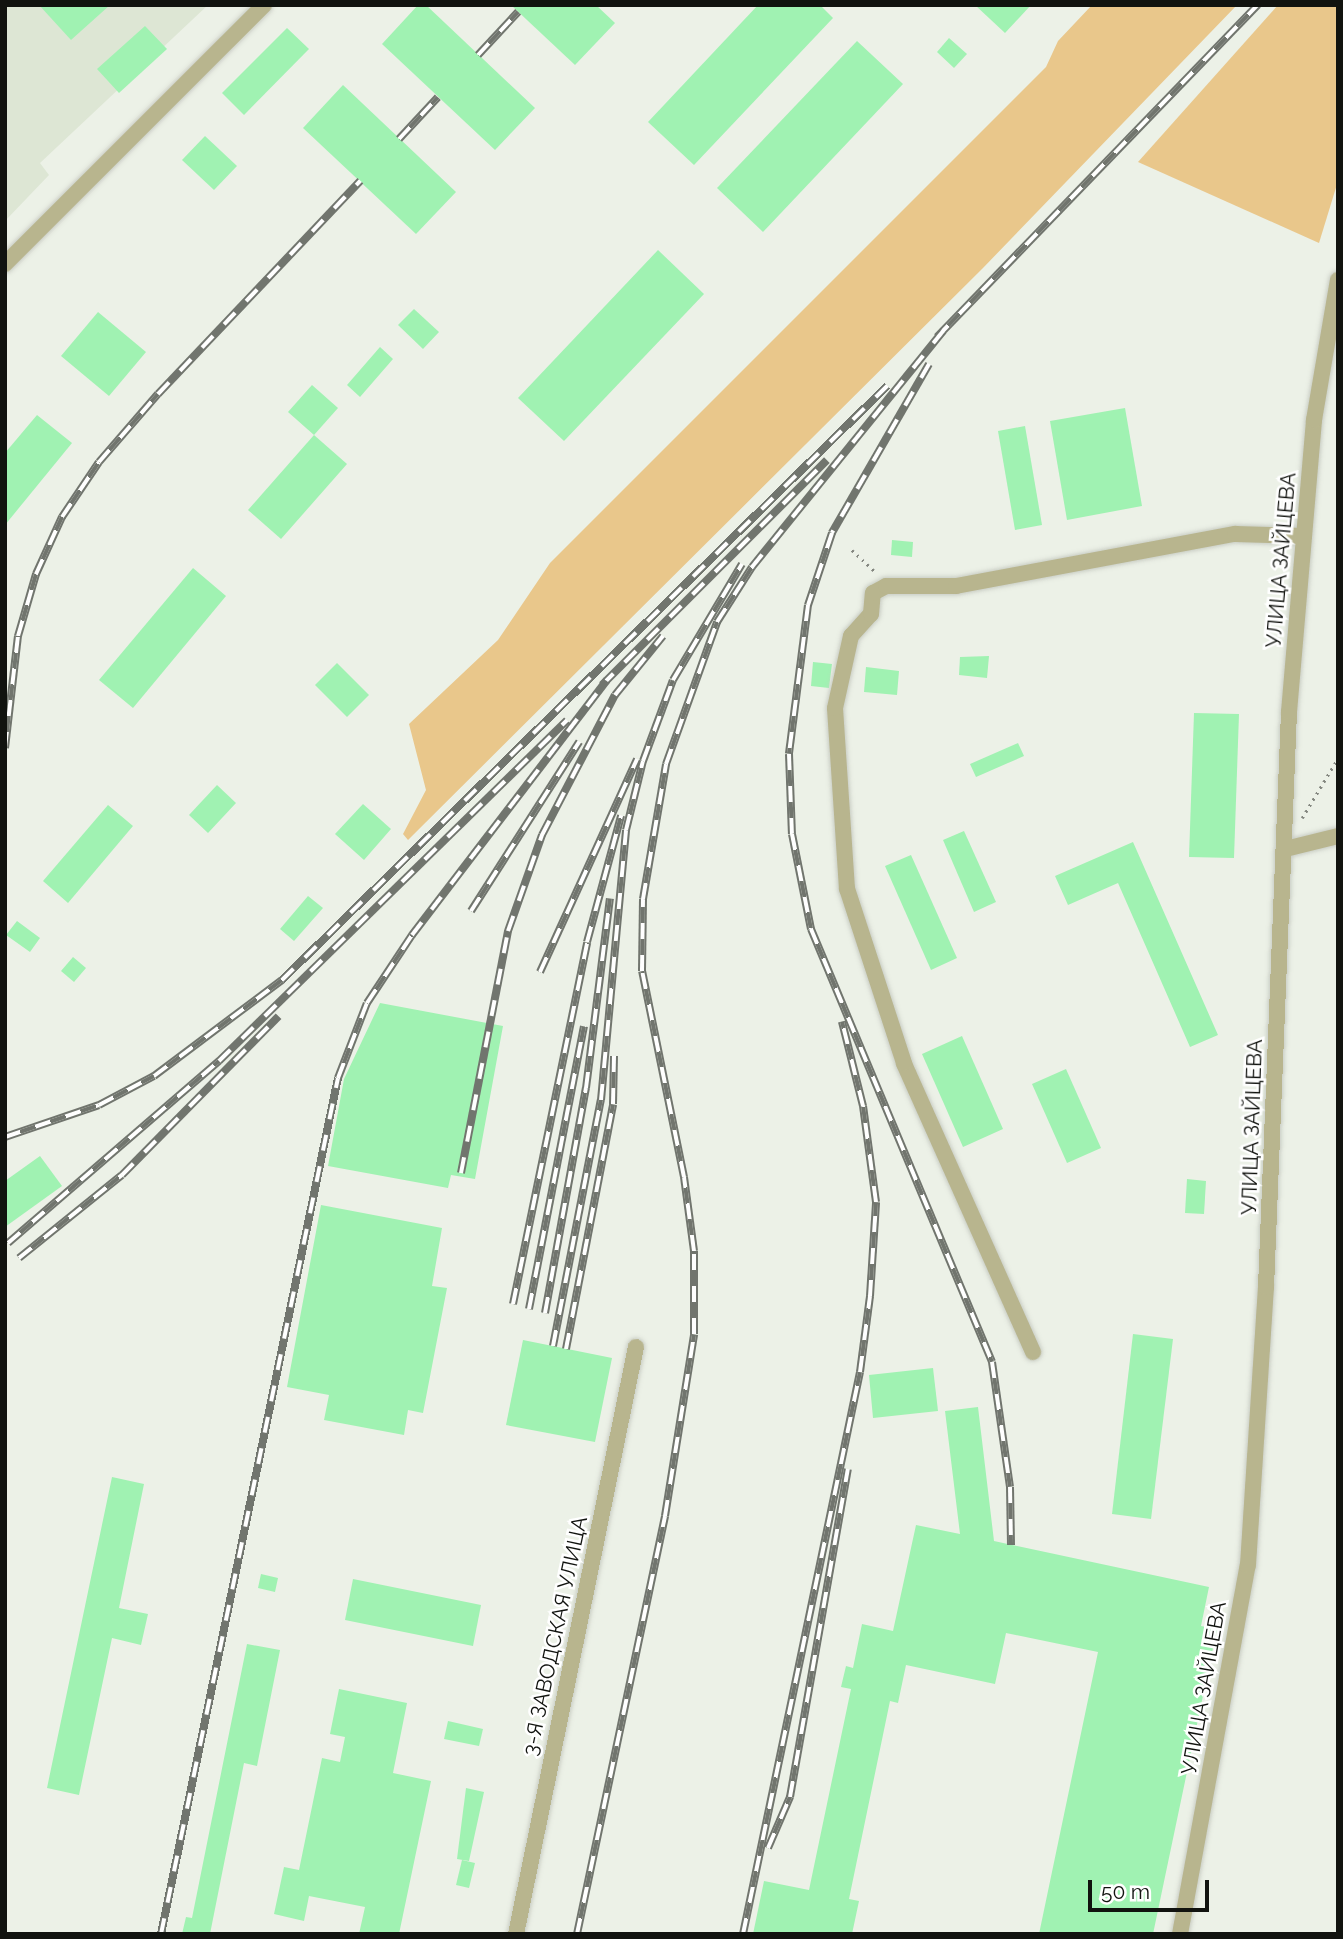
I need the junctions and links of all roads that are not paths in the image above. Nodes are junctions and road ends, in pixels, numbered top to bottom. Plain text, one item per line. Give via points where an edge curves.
1 (264, 5) edge
2 (5, 264) edge
3 (1338, 281) edge
4 (1304, 536) junction
5 (1338, 836) edge
6 (1285, 849) junction
7 (636, 1348) dead end
8 (1033, 1352) dead end
9 (516, 1934) edge
10 (1180, 1934) edge

1 - 2 street
3 - 4 street, УЛИЦА ЗАЙЦЕВА via 1327,317
4 - 6 street, УЛИЦА ЗАЙЦЕВА
4 - 8 street via 1235,534 956,586 886,586 873,593 871,614 851,636 837,694 839,826 847,889 904,1063
5 - 6 street
6 - 10 street, УЛИЦА ЗАЙЦЕВА via 1248,1565
7 - 9 street, 3-Я ЗАВОДСКАЯ УЛИЦА

